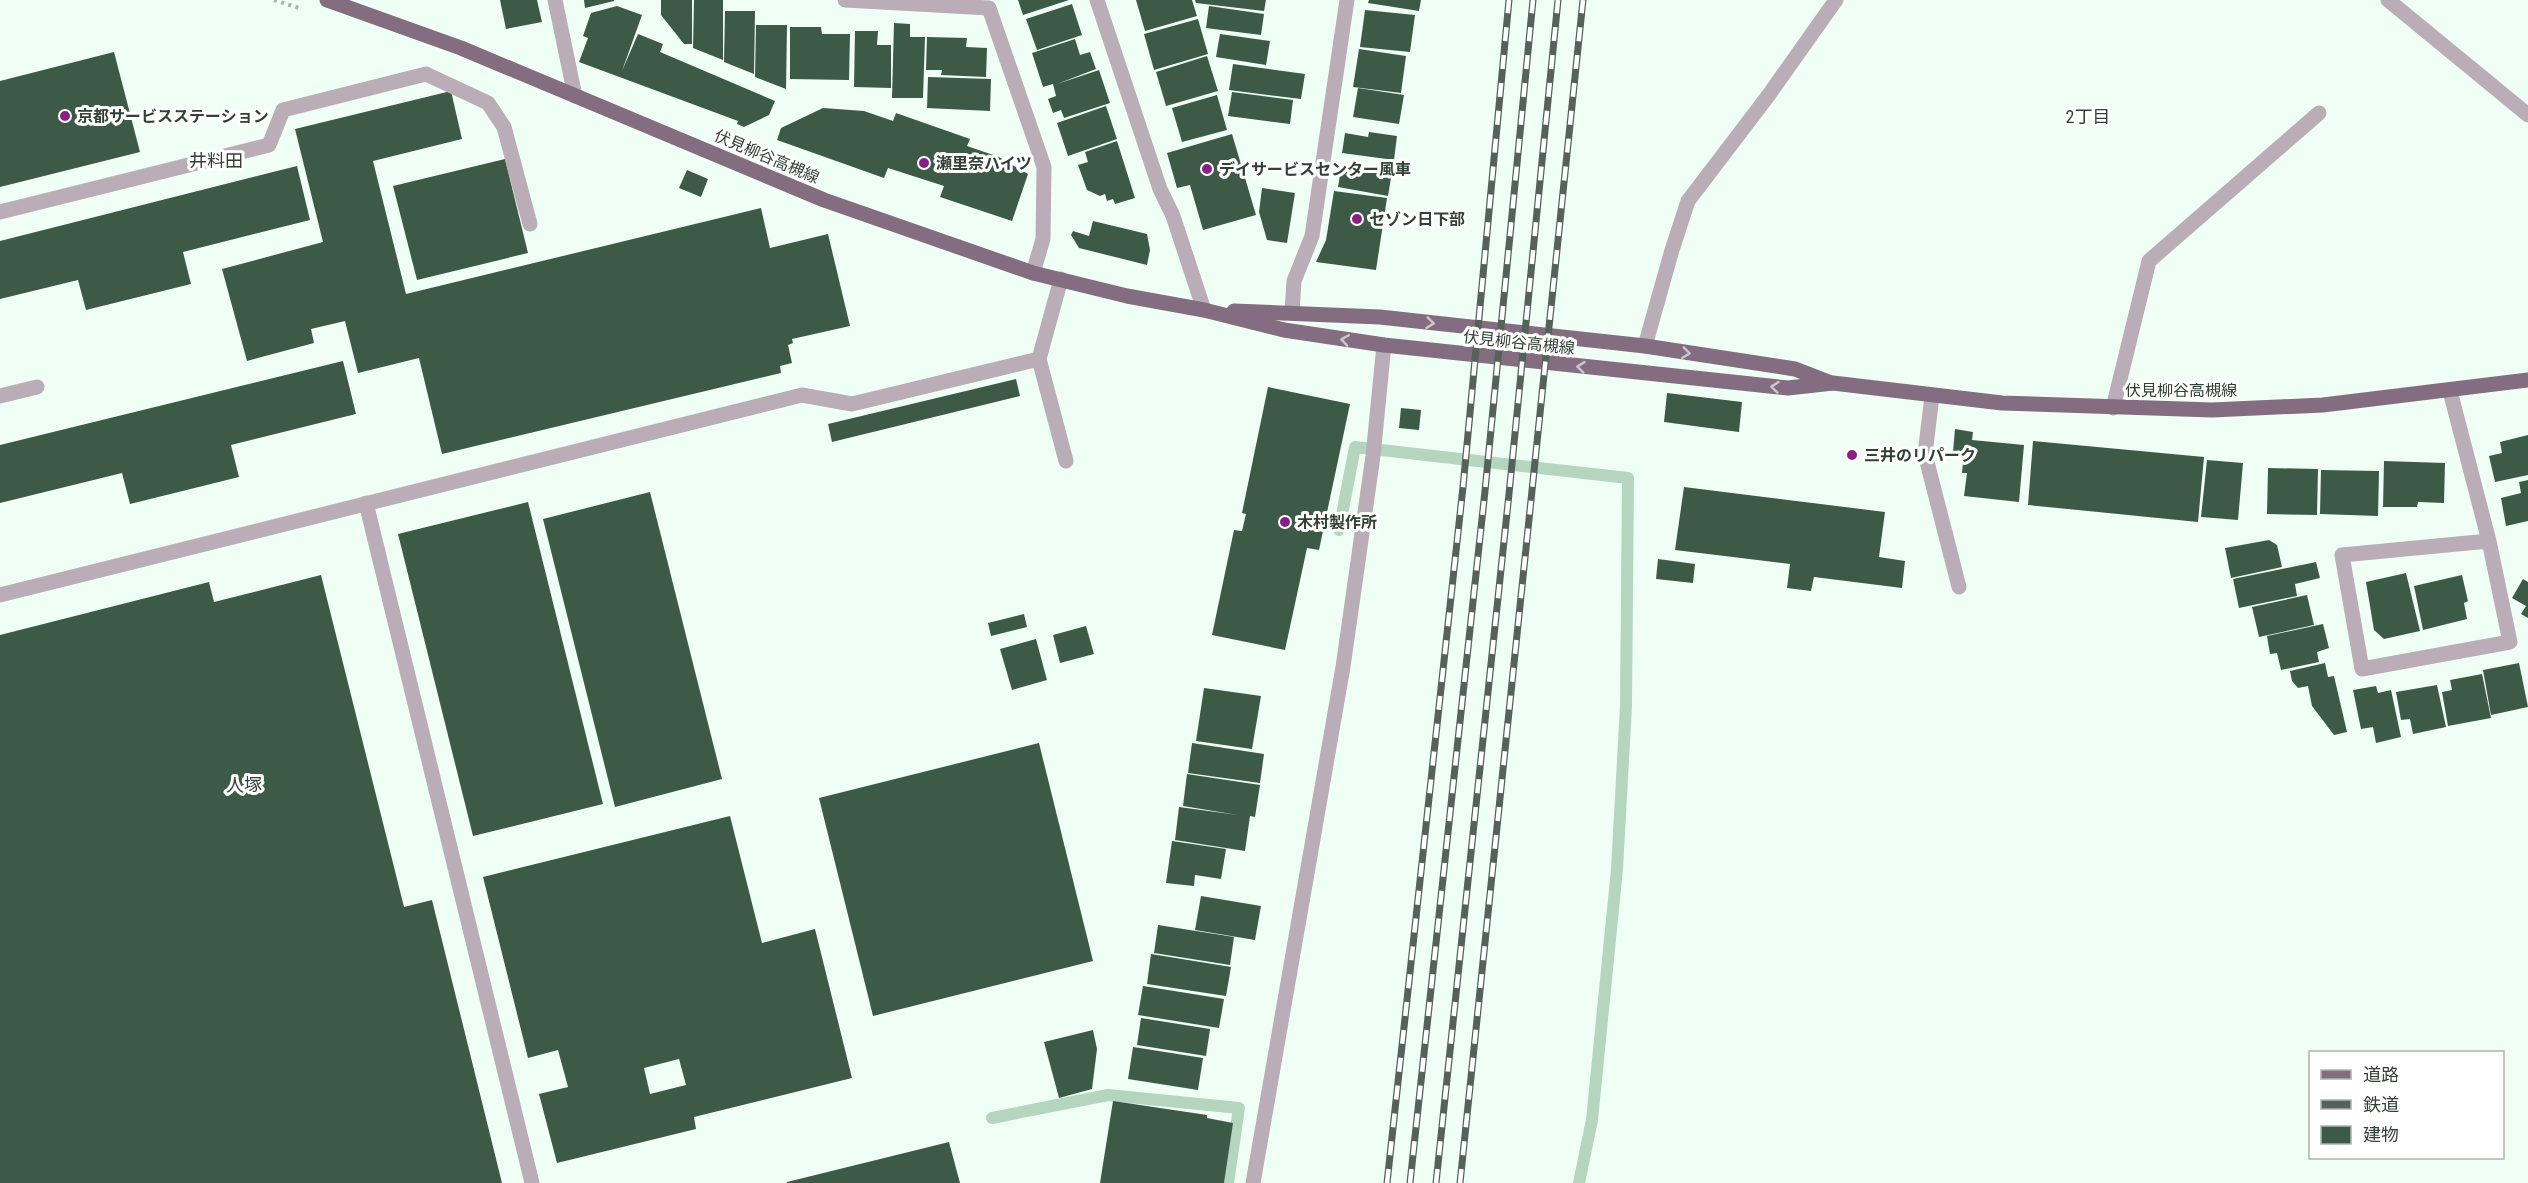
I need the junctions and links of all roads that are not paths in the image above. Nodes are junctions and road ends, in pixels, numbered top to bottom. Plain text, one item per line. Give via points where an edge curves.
1 (327, 0) edge
2 (555, 0) edge
3 (845, 0) edge
4 (1097, 0) edge
5 (1347, 0) edge
6 (1836, 0) edge
7 (2388, 0) edge
8 (575, 96) junction
9 (2319, 113) dead end
10 (2528, 115) edge
11 (0, 212) edge
12 (530, 224) dead end
13 (1033, 273) junction
14 (1061, 279) junction
15 (1204, 310) junction
16 (1292, 313) junction
17 (1384, 345) junction
18 (1645, 346) junction
19 (1040, 359) junction
20 (2528, 380) edge
21 (1833, 383) junction
22 (37, 387) dead end
23 (2450, 391) junction
24 (0, 396) edge
25 (1932, 396) junction
26 (2113, 408) junction
27 (1066, 461) dead end
28 (366, 503) junction
29 (2489, 541) junction
30 (1959, 587) dead end
31 (0, 595) edge
32 (532, 1183) edge
33 (1253, 1183) edge

1 - 8 main road, 伏見柳谷高槻線 via 461,48
2 - 8 street
3 - 13 street via 989,8 1044,167 1043,239
4 - 15 street
5 - 16 street via 1312,236 1294,281
6 - 18 street via 1688,201
7 - 10 street
8 - 13 main road, 伏見柳谷高槻線 via 824,200
9 - 26 street via 2149,261
11 - 12 street via 269,145 283,110 426,74 488,103 504,127
13 - 14 main road, 伏見柳谷高槻線
14 - 15 main road, 伏見柳谷高槻線
14 - 19 street
15 - 16 main road, 伏見柳谷高槻線
17 -> 15 main road, 伏見柳谷高槻線 via 1284,330
16 -> 18 main road, 伏見柳谷高槻線 via 1380,317
21 -> 17 main road, 伏見柳谷高槻線 via 1788,388
17 - 33 street via 1373,456 1343,667
18 -> 21 main road, 伏見柳谷高槻線 via 1795,369
19 - 27 street
19 - 28 street via 852,404 802,395
20 - 23 main road, 伏見柳谷高槻線
21 - 25 main road, 伏見柳谷高槻線
22 - 24 street
23 - 26 main road, 伏見柳谷高槻線 via 2323,405 2212,410
23 - 29 street
25 - 26 main road, 伏見柳谷高槻線
25 - 30 street via 1925,454
28 - 31 street
28 - 32 street
29 - 29 street via 2510,642 2362,669 2342,555

